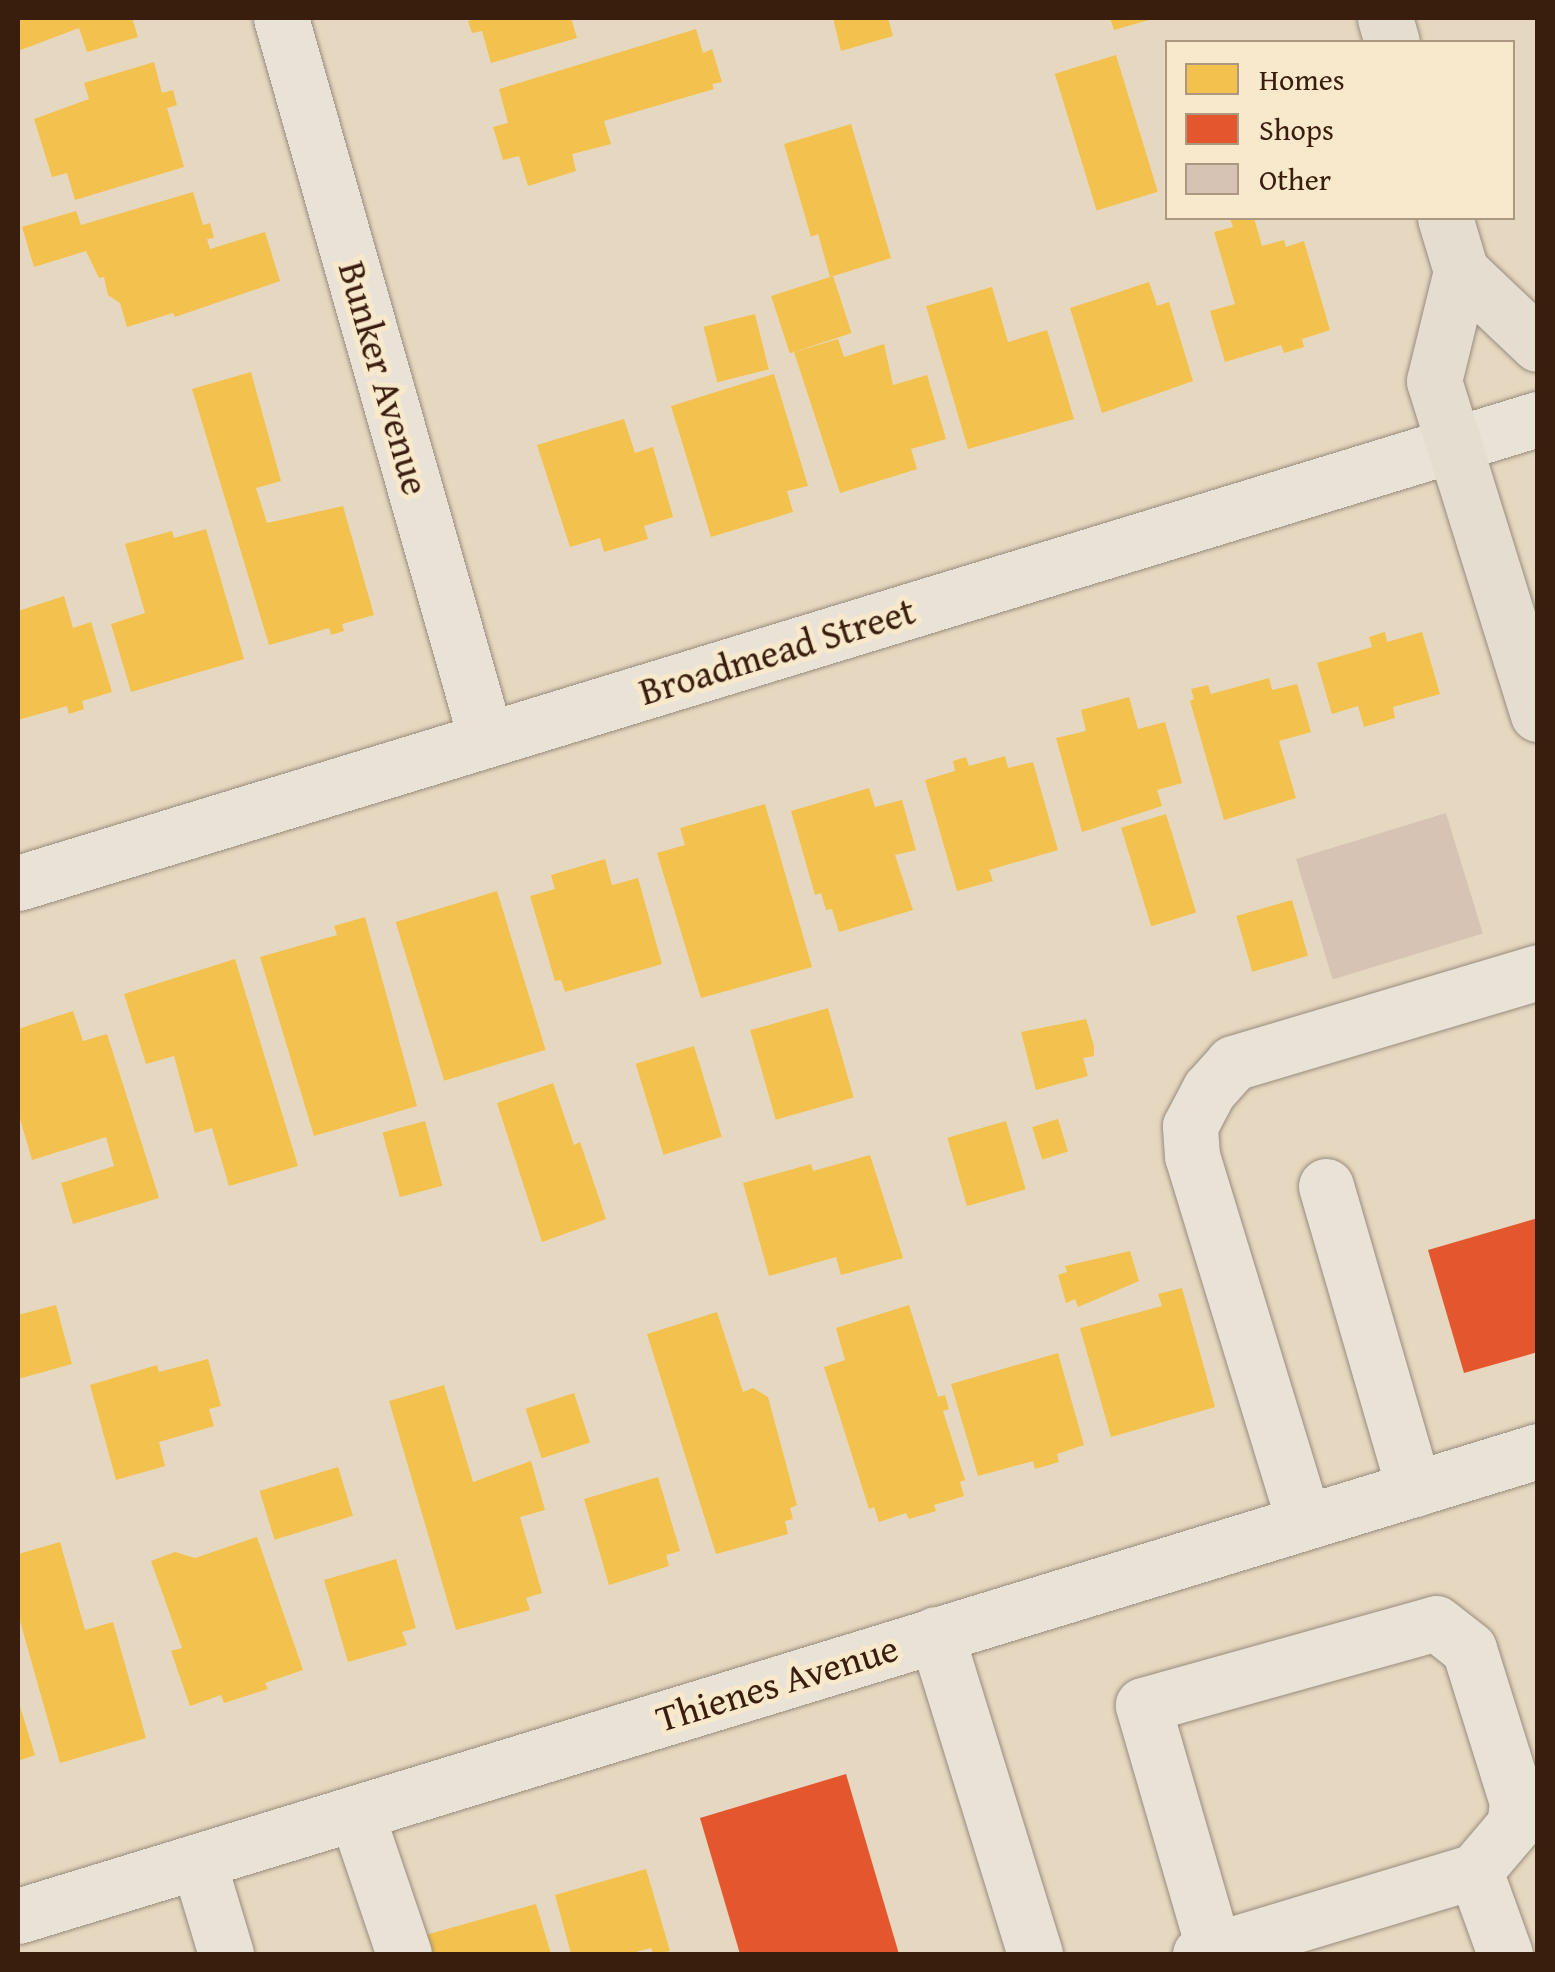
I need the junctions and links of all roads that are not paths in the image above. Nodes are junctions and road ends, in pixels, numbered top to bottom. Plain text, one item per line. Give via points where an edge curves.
1 (282, 18) edge
2 (1446, 220) edge
3 (1461, 271) junction
4 (1538, 344) edge
5 (1538, 420) edge
6 (1454, 446) junction
7 (1538, 714) edge
8 (486, 739) junction
9 (18, 883) edge
10 (1538, 972) edge
11 (1326, 1186) dead end
12 (1538, 1451) edge
13 (1414, 1489) junction
14 (1304, 1522) junction
15 (936, 1634) junction
16 (356, 1813) junction
17 (198, 1861) junction
18 (1475, 1871) junction
19 (18, 1916) edge
20 (1207, 1952) edge
21 (226, 1954) edge
22 (404, 1954) edge
23 (1035, 1954) edge
24 (1505, 1954) edge

1 - 8 street, Bunker Avenue
2 - 3 main road
3 - 4 main road
3 - 6 main road via 1434,381
5 - 6 street, Broadmead Street
6 - 7 main road
6 - 8 street, Broadmead Street
8 - 9 street, Broadmead Street
10 - 14 street via 1233,1062 1190,1126 1192,1156
11 - 13 street
12 - 13 street, Thienes Avenue
13 - 14 street, Thienes Avenue
14 - 15 street, Thienes Avenue
15 - 16 street, Thienes Avenue
15 - 23 street
16 - 17 street, Thienes Avenue
16 - 22 street
17 - 19 street, Thienes Avenue
17 - 21 street
18 - 20 street
18 - 20 street via 1514,1825 1517,1802 1469,1649 1436,1623 1143,1705
18 - 24 street

